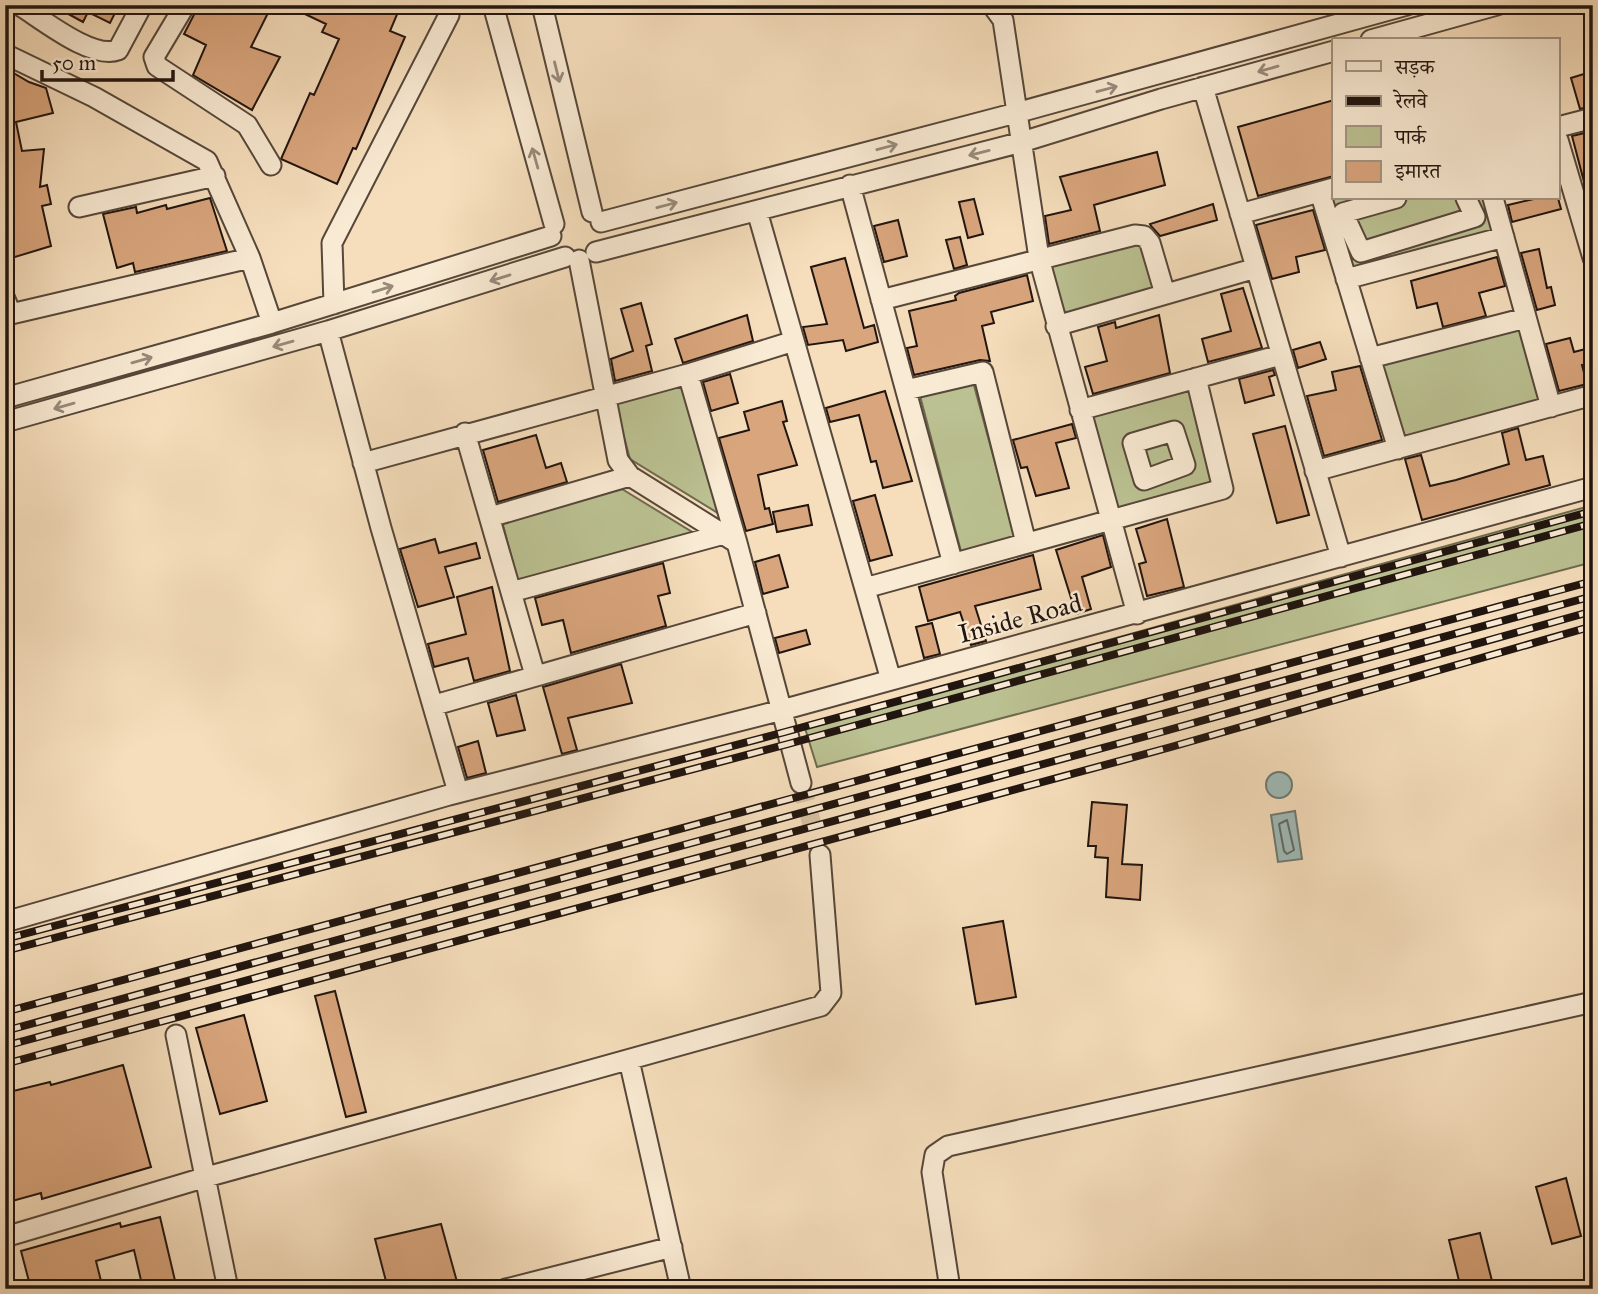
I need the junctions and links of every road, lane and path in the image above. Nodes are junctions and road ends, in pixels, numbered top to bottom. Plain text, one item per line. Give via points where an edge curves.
1 (19, 5) edge
2 (142, 5) edge
3 (185, 5) edge
4 (445, 5) edge
5 (494, 5) edge
6 (542, 5) edge
7 (992, 5) edge
8 (1407, 5) edge
9 (1497, 5) edge
10 (1378, 38) edge
11 (1332, 52) edge
12 (5, 54) edge
13 (1153, 76) junction
14 (1203, 87) junction
15 (1161, 99) junction
16 (1016, 113) junction
17 (1593, 118) edge
18 (1560, 126) edge
19 (1022, 142) junction
20 (1560, 145) edge
21 (271, 165) dead end
22 (215, 176) junction
23 (850, 185) junction
24 (1327, 190) edge
25 (1389, 200) edge
26 (1467, 200) edge
27 (1494, 200) edge
28 (79, 207) dead end
29 (757, 211) junction
30 (1240, 214) junction
31 (596, 217) junction
32 (1587, 218) edge
33 (552, 230) junction
34 (1504, 237) junction
35 (580, 256) junction
36 (250, 258) junction
37 (1039, 258) junction
38 (1593, 258) edge
39 (1256, 268) junction
40 (1346, 279) junction
41 (1165, 294) junction
42 (5, 299) edge
43 (881, 300) junction
44 (334, 304) junction
45 (1526, 318) junction
46 (272, 323) junction
47 (1056, 326) junction
48 (328, 331) junction
49 (794, 341) junction
50 (1282, 355) junction
51 (1370, 358) junction
52 (688, 374) junction
53 (1196, 378) junction
54 (906, 390) junction
55 (1593, 395) edge
56 (604, 397) junction
57 (5, 398) edge
58 (1550, 407) junction
59 (1080, 410) junction
60 (5, 422) edge
61 (466, 433) junction
62 (1398, 449) junction
63 (363, 463) junction
64 (1315, 471) junction
65 (630, 476) junction
66 (1593, 487) edge
67 (490, 517) junction
68 (1111, 521) junction
69 (730, 538) junction
70 (1026, 543) junction
71 (1340, 557) junction
72 (953, 564) junction
73 (865, 588) junction
74 (511, 592) junction
75 (755, 613) junction
76 (1137, 614) junction
77 (535, 675) junction
78 (891, 680) junction
79 (435, 705) junction
80 (782, 710) junction
81 (801, 783) tunnel mouth
82 (454, 794) junction
83 (820, 855) tunnel mouth
84 (5, 922) edge
85 (1593, 1002) edge
86 (176, 1035) dead end
87 (629, 1060) junction
88 (203, 1178) junction
89 (5, 1237) edge
90 (672, 1247) junction
91 (228, 1289) edge
92 (506, 1289) edge
93 (681, 1289) edge
94 (950, 1289) edge

1 - 2 street via 92,50 108,54 118,50
3 - 21 street via 154,57 157,66 247,125
4 - 44 street via 449,15 332,243
33 -> 5 street
6 -> 31 street
7 - 16 street via 1003,20
8 - 13 street
9 - 10 street
11 -> 14 street
12 - 22 street via 205,159
13 - 15 street
16 -> 13 street
14 - 15 street
14 - 30 street
15 - 19 street
16 - 19 street
31 -> 16 street
17 - 18 street
19 -> 23 street
19 - 37 street
20 - 32 street
22 - 28 street
22 - 36 street
23 - 29 street
23 - 43 street
24 - 30 street
24 - 40 street
25 - 26 street via 1343,213 1361,252 1475,217
27 - 34 street
29 - 35 street
29 - 49 street
30 - 39 street
31 - 33 street via 576,208 567,210
31 - 35 street via 603,235
32 - 38 street
33 - 35 street via 554,246
44 -> 33 street
34 - 40 street
34 - 45 street
35 -> 48 street
35 - 56 street
36 - 42 street via 11,314
36 - 46 street
37 - 41 street via 1135,234 1144,236
37 - 43 street
37 - 47 street
39 - 41 street
39 - 50 street
40 - 51 street
41 - 47 street
43 - 54 street
44 - 46 street
45 - 51 street
45 - 58 street
57 -> 46 street
47 - 59 street
48 -> 60 street
48 - 63 street
49 - 52 street
49 - 73 street
50 - 53 street
50 - 64 street
51 - 62 street
52 - 56 street
52 - 69 street
53 - 59 street
53 - 68 street via 1223,489
54 - 70 street via 983,372
54 - 72 street
55 - 58 street
56 - 61 street
56 - 65 street via 618,460
58 - 62 street
59 - 68 street
61 - 63 street
61 - 67 street
62 - 64 street
63 - 79 street
64 - 71 street
65 - 67 street
65 - 69 street
66 - 71 street, Inside Road
67 - 74 street
68 - 70 street
68 - 76 street
69 - 74 street
69 - 75 street
70 - 72 street
71 - 76 street, Inside Road
72 - 73 street
73 - 78 street
74 - 77 street
75 - 77 street
75 - 80 street
76 - 78 street, Inside Road
77 - 79 street
78 - 80 street, Inside Road
79 - 82 street
80 - 81 street
80 - 82 street, Inside Road
82 - 84 street, Inside Road
83 - 87 street via 828,1001
85 - 94 street via 948,1146 935,1155 932,1172
86 - 88 street
87 - 88 street
87 - 90 street
88 - 89 street
88 - 91 street
90 - 92 street
90 - 93 street

